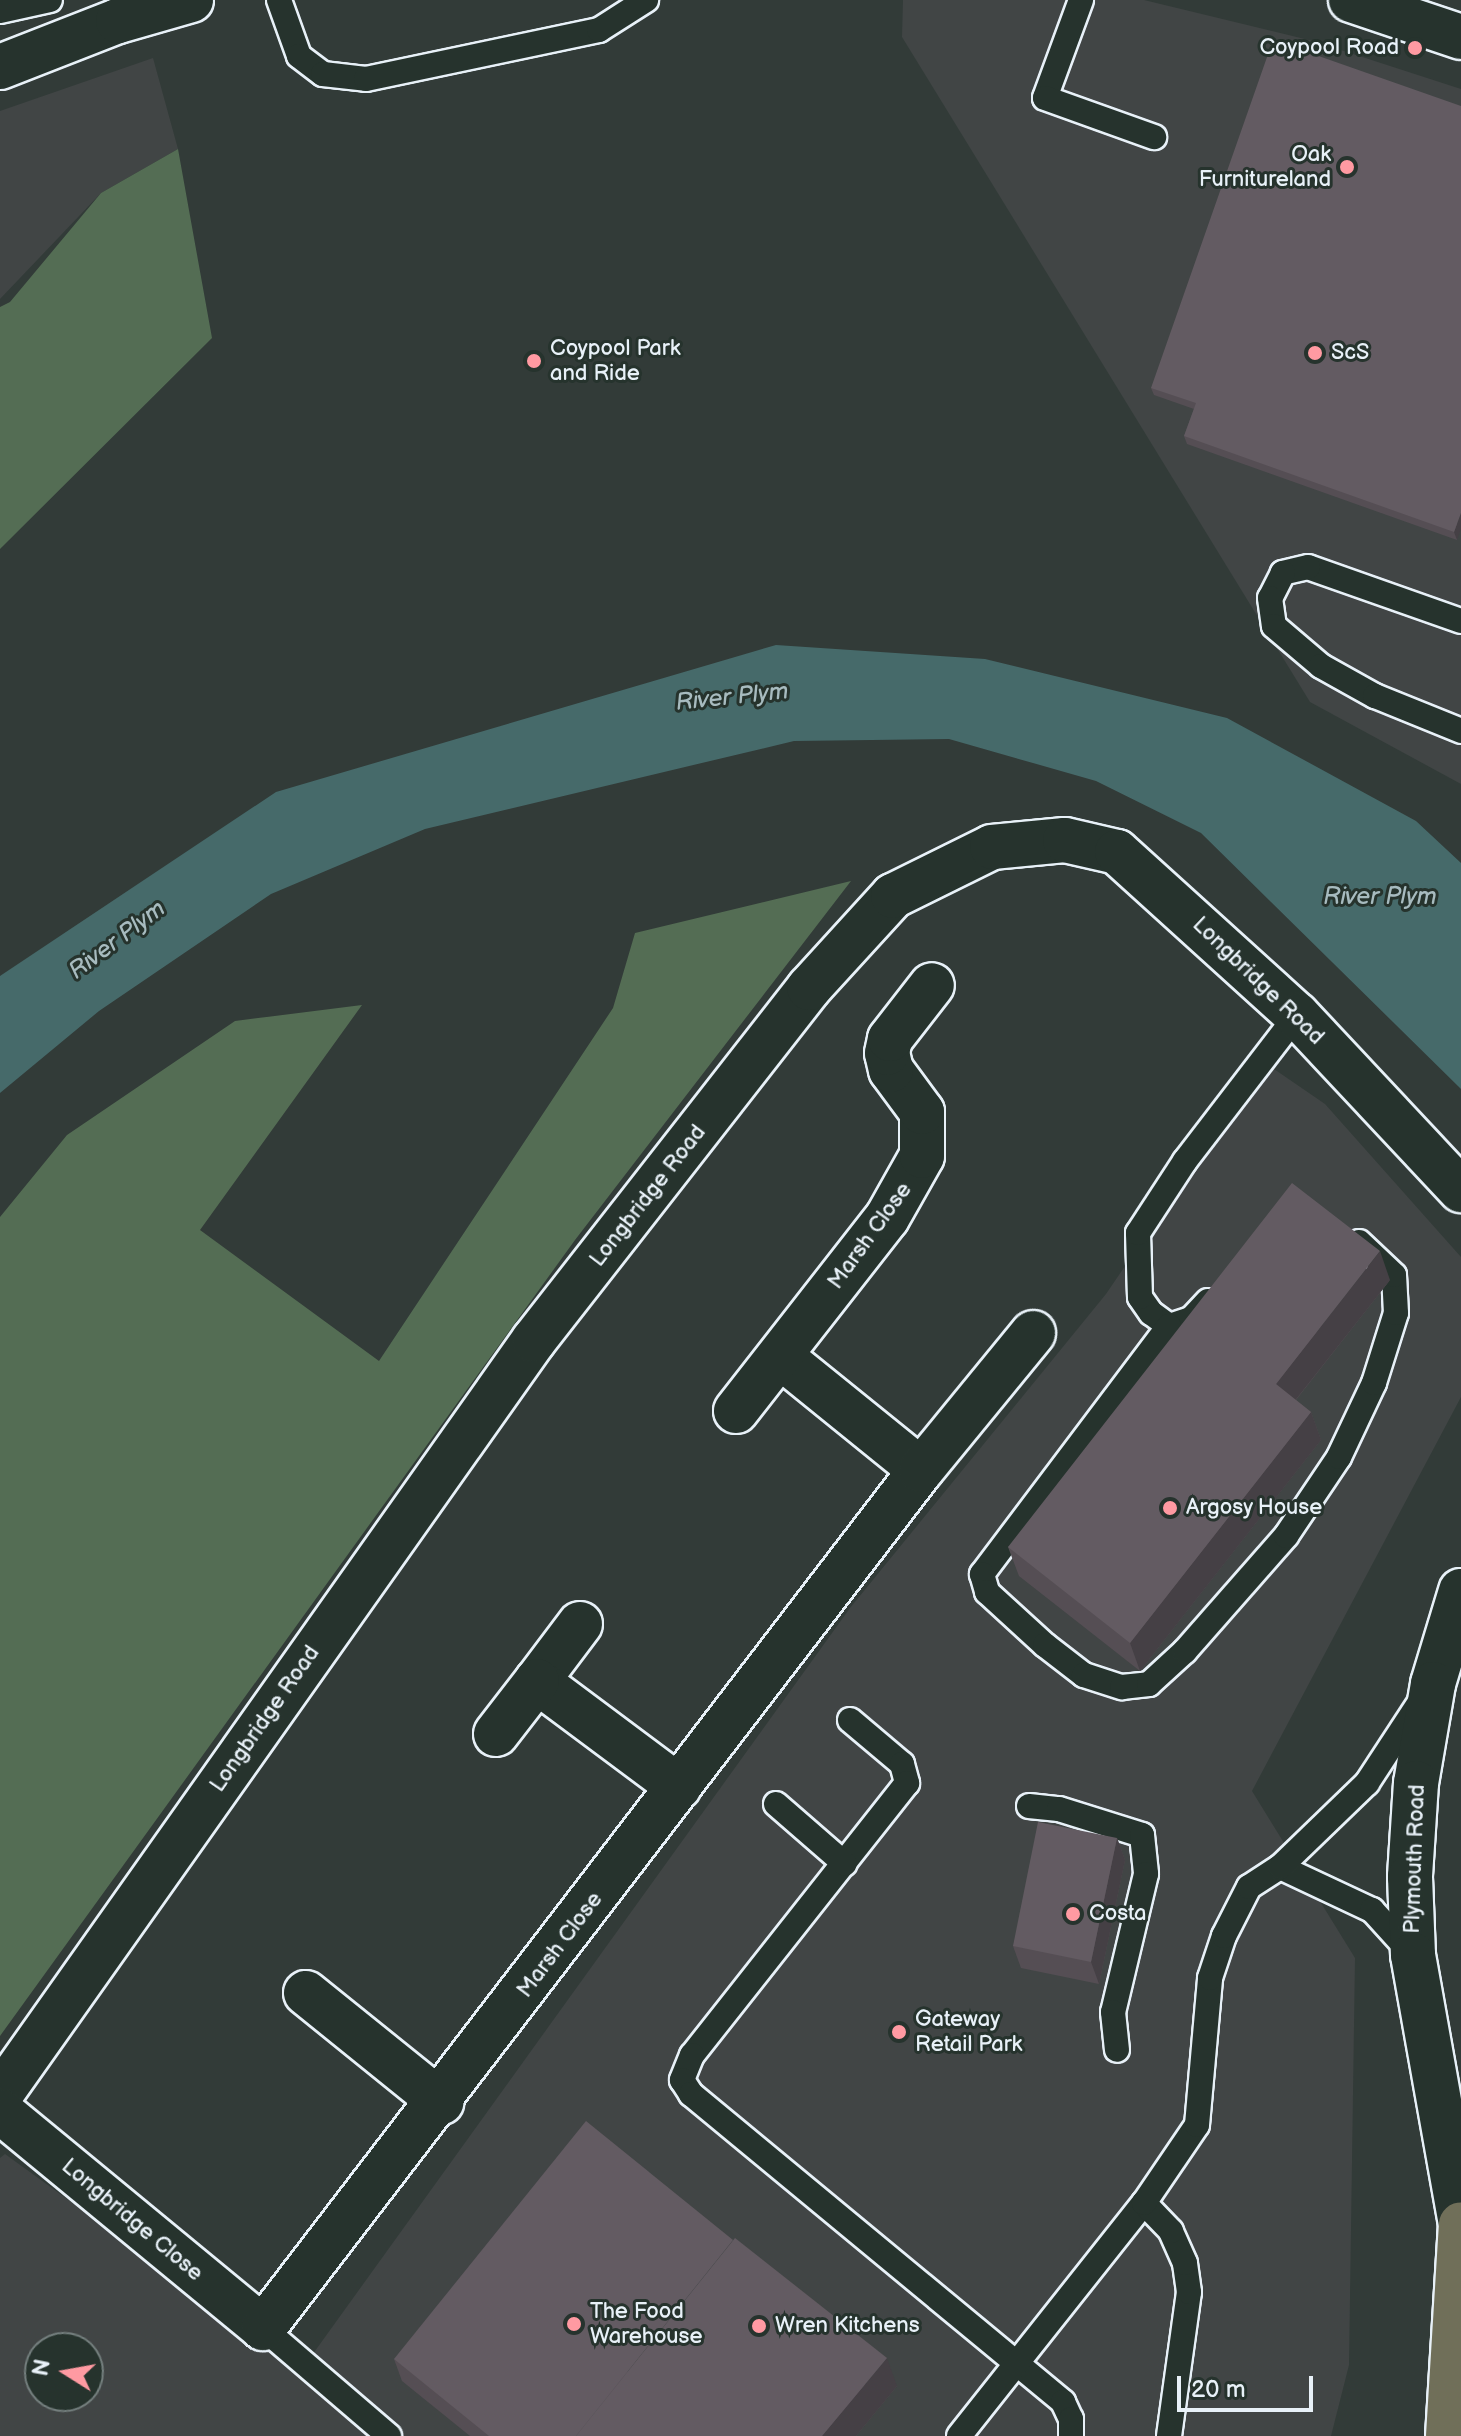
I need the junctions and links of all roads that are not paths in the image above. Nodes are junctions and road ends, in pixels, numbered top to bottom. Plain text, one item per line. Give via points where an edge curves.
1 (50, 0) edge
2 (191, 0) edge
3 (279, 0) edge
4 (646, 0) edge
5 (1081, 0) edge
6 (1351, 0) edge
7 (0, 11) edge
8 (1461, 37) edge
9 (0, 67) edge
10 (1154, 137) dead end
11 (1461, 621) edge
12 (1461, 731) edge
13 (932, 985) dead end
14 (1297, 1015) junction
15 (1461, 1190) edge
16 (1342, 1227) edge
17 (1222, 1286) edge
18 (1169, 1326) junction
19 (1033, 1333) dead end
20 (780, 1356) junction
21 (736, 1411) dead end
22 (921, 1470) junction
23 (1461, 1591) edge
24 (580, 1624) dead end
25 (537, 1681) junction
26 (1433, 1684) junction
27 (850, 1720) dead end
28 (496, 1734) dead end
29 (679, 1787) junction
30 (776, 1804) dead end
31 (1029, 1806) dead end
32 (845, 1864) junction
33 (1280, 1867) junction
34 (1413, 1955) junction
35 (306, 1993) dead end
36 (1117, 2050) dead end
37 (0, 2095) edge
38 (441, 2102) junction
39 (0, 2111) edge
40 (1144, 2203) junction
41 (1461, 2225) edge
42 (263, 2328) junction
43 (1018, 2363) junction
44 (389, 2436) edge
45 (959, 2436) edge
46 (1071, 2436) edge
47 (1169, 2436) edge
48 (1448, 2436) edge

1 - 7 lane
2 - 9 street
3 - 4 lane via 299,56 323,74 366,79 599,30
5 - 10 lane via 1045,98
6 - 8 street
11 - 12 lane via 1308,567 1283,573 1270,598 1274,626 1321,666 1375,696
13 - 20 street, Marsh Close via 890,1039 887,1053 891,1070 922,1112 922,1156 887,1218
14 - 15 street, Longbridge Road
14 - 18 lane via 1185,1161 1138,1233 1140,1297
14 - 37 street, Longbridge Road via 1117,852 1065,840 992,847 893,896 809,988 534,1340
16 - 18 lane via 1386,1264 1398,1291 1392,1334 1339,1457 1286,1536 1175,1661 1149,1684 1122,1687 1084,1675 1045,1645 987,1592 982,1574
17 - 18 lane via 1191,1319
19 - 22 street, Marsh Close
20 - 21 street, Marsh Close
20 - 22 street
22 - 29 street, Marsh Close
23 - 26 street, Plymouth Road
24 - 25 street
25 - 28 street
25 - 29 street
26 - 33 lane via 1367,1783
26 - 34 street, Plymouth Road via 1416,1783 1410,1877
27 - 32 lane via 902,1764 908,1776 898,1798
29 - 38 street, Marsh Close
30 - 32 lane
31 - 36 lane via 1059,1809 1142,1835 1146,1874 1113,2012
32 - 43 lane via 692,2055 682,2080 691,2094
33 - 34 lane via 1372,1910
33 - 40 lane via 1249,1887 1224,1936 1210,1978 1197,2125
34 - 41 street, Plymouth Road
35 - 38 street
38 - 42 street, Marsh Close
39 - 42 street, Longbridge Close
40 - 43 lane
40 - 47 lane via 1171,2231 1185,2263 1189,2292
41 - 48 highway
42 - 44 lane
43 - 45 lane
43 - 46 lane via 1063,2402

